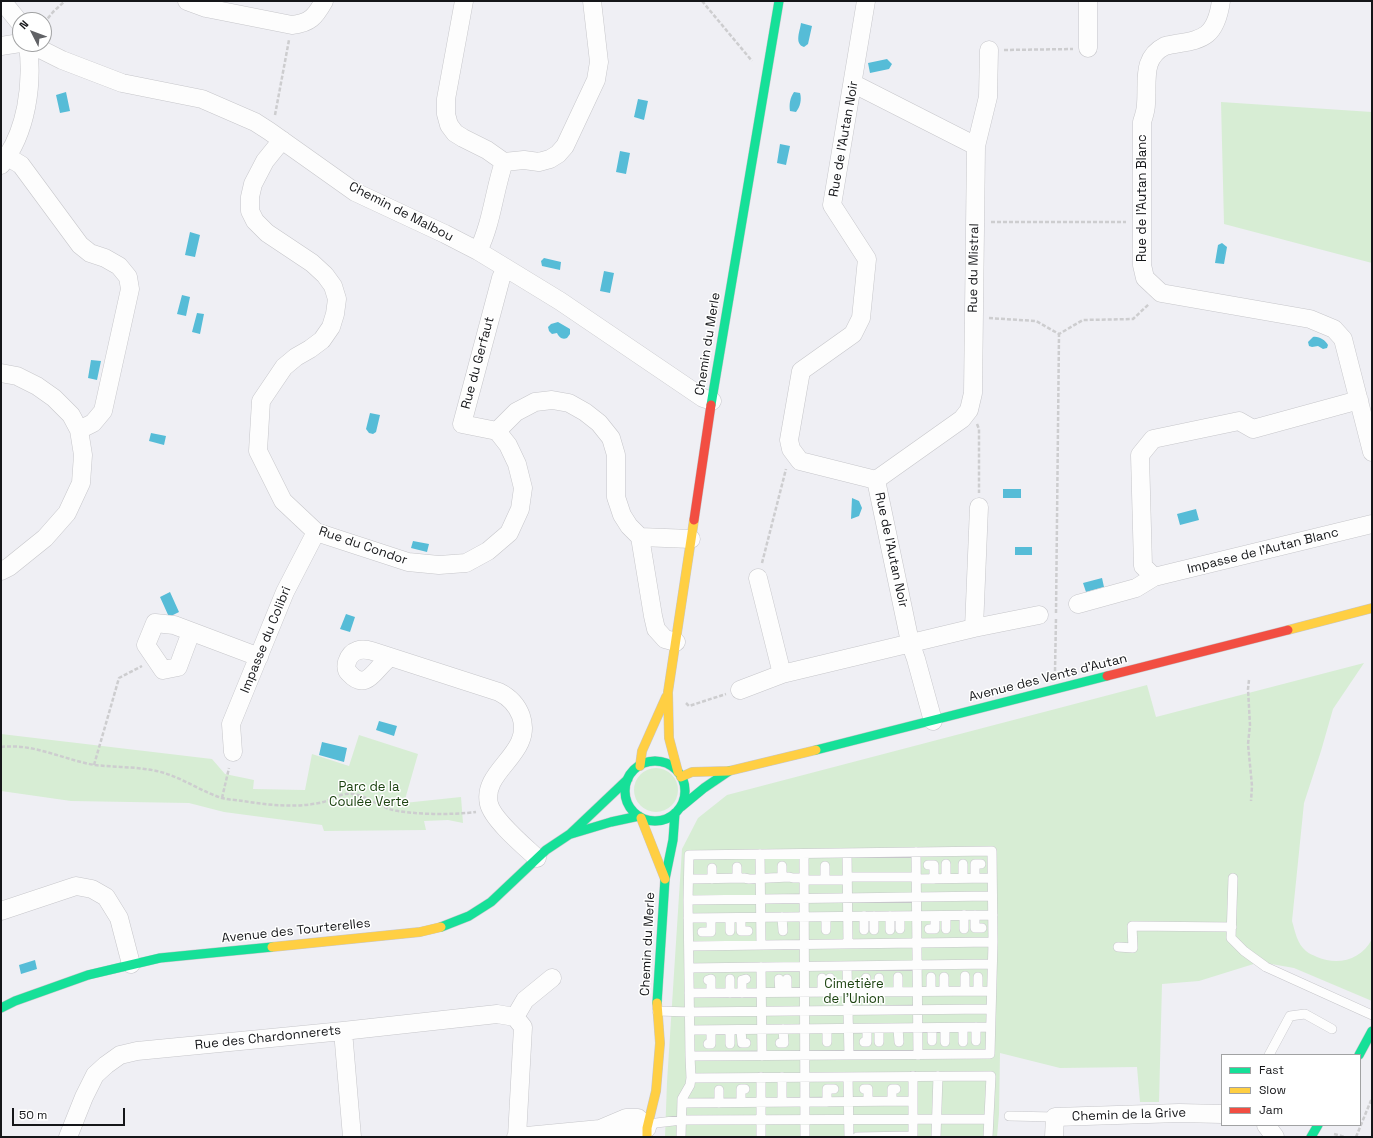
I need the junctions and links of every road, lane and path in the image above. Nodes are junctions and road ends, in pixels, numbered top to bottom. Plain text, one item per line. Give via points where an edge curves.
1 (2, 1) edge
2 (65, 1) edge
3 (187, 1) edge
4 (324, 1) edge
5 (464, 1) edge
6 (592, 1) edge
7 (702, 1) edge
8 (779, 1) edge
9 (866, 1) edge
10 (1088, 1) edge
11 (1221, 1) edge
12 (12, 13) edge
13 (52, 13) edge
14 (292, 25) junction
15 (12, 44) edge
16 (1, 46) edge
17 (1088, 48) joint
18 (989, 50) joint
19 (29, 52) edge
20 (46, 52) edge
21 (747, 57) dead end
22 (854, 84) junction
23 (276, 135) junction
24 (976, 146) junction
25 (4, 161) edge
26 (504, 162) junction
27 (975, 222) junction
28 (1141, 222) junction
29 (478, 251) junction
30 (506, 268) junction
31 (1162, 293) junction
32 (974, 316) junction
33 (1059, 334) junction
34 (1, 373) edge
35 (1359, 400) junction
36 (712, 401) junction
37 (969, 410) junction
38 (79, 430) junction
39 (497, 431) junction
40 (791, 449) junction
41 (1372, 452) edge
42 (876, 480) junction
43 (979, 507) joint
44 (1372, 524) edge
45 (316, 532) junction
46 (640, 537) junction
47 (691, 539) junction
48 (1, 571) edge
49 (1154, 577) junction
50 (758, 578) joint
51 (1078, 604) joint
52 (1372, 608) edge
53 (1056, 610) junction
54 (1039, 615) joint
55 (974, 628) junction
56 (191, 632) junction
57 (676, 642) junction
58 (910, 642) junction
59 (259, 657) junction
60 (391, 657) dead end
61 (155, 659) junction
62 (782, 674) junction
63 (1249, 680) dead end
64 (740, 690) joint
65 (1056, 690) junction
66 (668, 692) junction
67 (933, 721) junction
68 (1, 747) edge
69 (233, 752) joint
70 (94, 764) junction
71 (640, 766) junction
72 (729, 771) junction
73 (680, 775) junction
74 (628, 779) junction
75 (222, 798) junction
76 (1251, 801) dead end
77 (678, 810) junction
78 (464, 814) dead end
79 (640, 817) junction
80 (570, 834) junction
81 (916, 852) junction
82 (847, 853) junction
83 (760, 854) junction
84 (804, 854) junction
85 (537, 858) junction
86 (946, 864) dead end
87 (963, 864) dead end
88 (981, 864) dead end
89 (928, 865) dead end
90 (782, 866) dead end
91 (825, 866) dead end
92 (737, 867) dead end
93 (712, 868) dead end
94 (782, 877) junction
95 (737, 878) junction
96 (847, 878) junction
97 (934, 878) junction
98 (946, 878) junction
99 (963, 878) junction
100 (975, 878) junction
101 (992, 878) junction
102 (1233, 878) dead end
103 (665, 879) junction
104 (689, 879) junction
105 (712, 879) junction
106 (760, 879) junction
107 (804, 879) junction
108 (916, 879) junction
109 (825, 880) junction
110 (992, 896) junction
111 (916, 897) junction
112 (847, 898) junction
113 (761, 899) junction
114 (804, 899) junction
115 (688, 900) junction
116 (1, 911) edge
117 (964, 915) junction
118 (975, 915) junction
119 (993, 915) junction
120 (847, 916) junction
121 (864, 916) junction
122 (874, 916) junction
123 (890, 916) junction
124 (900, 916) junction
125 (916, 916) junction
126 (935, 916) junction
127 (946, 916) junction
128 (761, 917) junction
129 (782, 917) junction
130 (804, 917) junction
131 (826, 917) junction
132 (688, 918) junction
133 (711, 918) junction
134 (730, 918) junction
135 (741, 918) junction
136 (1232, 927) junction
137 (964, 928) dead end
138 (982, 928) dead end
139 (900, 929) dead end
140 (929, 929) dead end
141 (946, 929) dead end
142 (826, 930) dead end
143 (864, 930) dead end
144 (874, 930) dead end
145 (890, 930) dead end
146 (748, 931) dead end
147 (783, 931) dead end
148 (702, 932) dead end
149 (730, 932) dead end
150 (993, 942) junction
151 (917, 943) junction
152 (804, 944) junction
153 (848, 944) junction
154 (761, 945) junction
155 (688, 946) junction
156 (1118, 947) dead end
157 (131, 964) junction
158 (992, 964) junction
159 (917, 965) junction
160 (804, 966) junction
161 (847, 966) junction
162 (761, 967) junction
163 (689, 968) junction
164 (964, 976) dead end
165 (898, 977) dead end
166 (931, 977) dead end
167 (944, 977) dead end
168 (978, 977) dead end
169 (552, 978) dead end
170 (826, 978) dead end
171 (866, 978) dead end
172 (879, 978) dead end
173 (730, 979) dead end
174 (746, 979) dead end
175 (783, 979) dead end
176 (708, 980) dead end
177 (991, 990) junction
178 (898, 991) junction
179 (917, 991) junction
180 (931, 991) junction
181 (944, 991) junction
182 (965, 991) junction
183 (978, 991) junction
184 (761, 992) junction
185 (783, 992) junction
186 (804, 992) junction
187 (826, 992) junction
188 (848, 992) junction
189 (866, 992) junction
190 (879, 992) junction
191 (689, 993) junction
192 (711, 993) junction
193 (730, 993) junction
194 (742, 993) junction
195 (1, 1008) edge
196 (990, 1009) junction
197 (848, 1010) junction
198 (918, 1010) junction
199 (657, 1011) junction
200 (761, 1011) junction
201 (804, 1011) junction
202 (690, 1012) junction
203 (1372, 1015) edge
204 (514, 1017) junction
205 (976, 1027) junction
206 (990, 1027) junction
207 (867, 1028) junction
208 (879, 1028) junction
209 (898, 1028) junction
210 (918, 1028) junction
211 (932, 1028) junction
212 (945, 1028) junction
213 (963, 1028) junction
214 (805, 1029) junction
215 (827, 1029) junction
216 (849, 1029) junction
217 (1332, 1029) dead end
218 (690, 1030) junction
219 (711, 1030) junction
220 (730, 1030) junction
221 (742, 1030) junction
222 (762, 1030) junction
223 (783, 1030) junction
224 (342, 1031) junction
225 (1372, 1031) edge
226 (932, 1041) dead end
227 (827, 1042) dead end
228 (864, 1042) dead end
229 (879, 1042) dead end
230 (898, 1042) dead end
231 (945, 1042) dead end
232 (963, 1042) dead end
233 (976, 1042) dead end
234 (746, 1043) dead end
235 (780, 1043) dead end
236 (708, 1044) dead end
237 (730, 1044) dead end
238 (1270, 1054) edge
239 (1360, 1054) edge
240 (805, 1055) junction
241 (849, 1055) junction
242 (918, 1055) junction
243 (690, 1056) junction
244 (762, 1056) junction
245 (913, 1076) junction
246 (938, 1076) junction
247 (761, 1077) junction
248 (782, 1077) junction
249 (805, 1077) junction
250 (848, 1077) junction
251 (691, 1078) junction
252 (745, 1089) dead end
253 (834, 1089) dead end
254 (864, 1089) dead end
255 (896, 1089) dead end
256 (719, 1090) dead end
257 (646, 1093) dead end
258 (1372, 1098) edge
259 (848, 1101) junction
260 (868, 1101) junction
261 (892, 1101) junction
262 (913, 1101) junction
263 (741, 1102) junction
264 (761, 1102) junction
265 (782, 1102) junction
266 (805, 1102) junction
267 (827, 1102) junction
268 (682, 1103) junction
269 (719, 1103) junction
270 (1221, 1114) edge
271 (1008, 1116) dead end
272 (1056, 1117) junction
273 (913, 1119) junction
274 (937, 1119) junction
275 (989, 1119) junction
276 (682, 1120) junction
277 (761, 1120) junction
278 (805, 1120) junction
279 (849, 1120) junction
280 (1361, 1125) edge
281 (1267, 1126) edge
282 (1361, 1126) edge
283 (641, 1127) edge
284 (1318, 1129) edge
285 (913, 1136) edge
286 (68, 1137) edge
287 (352, 1137) edge
288 (517, 1137) edge
289 (681, 1137) edge
290 (761, 1137) edge
291 (805, 1137) edge
292 (849, 1137) edge
293 (857, 1137) edge
294 (869, 1137) edge
295 (892, 1137) edge
296 (936, 1137) edge
297 (988, 1137) edge
298 (1054, 1137) edge
299 (1275, 1137) edge
300 (1345, 1137) edge
301 (1356, 1137) edge

1 - 12 street
2 - 13 path
3 - 14 street via 206,8
4 - 14 street via 318,13 311,19 302,24
5 - 26 street via 446,99 446,114 455,133
6 - 26 street via 599,62 596,80 565,146 558,154 540,162
7 - 21 path
8 - 36 street, Chemin du Merle
9 - 22 street, Rue de l'Autan Noir
10 - 17 street
11 - 28 street, Rue de l'Autan Blanc via 1215,23 1209,33 1197,40 1160,48 1147,66 1146,106 1142,122
14 - 23 path via 276,111
15 - 16 street
17 - 18 path
18 - 24 street, Rue du Mistral via 988,97
19 - 25 street via 26,107 18,135
20 - 23 street, Chemin de Malbou via 122,83 202,99 255,122
22 - 24 street
22 - 40 street, Rue de l'Autan Noir via 832,205 867,259 861,318 853,334 801,371 789,440
23 - 29 street, Chemin de Malbou via 356,192
23 - 45 street, Rue du Condor via 253,184 250,211 255,221 267,233 312,263 325,275 333,286 337,299 336,314 322,340 284,367 261,401 258,451 283,501
24 - 27 street, Rue du Mistral
25 - 38 street via 21,165 80,245 90,253 119,266 128,277 130,289 103,411 92,423
26 - 29 street via 484,238
27 - 28 path
27 - 32 street, Rue du Mistral
28 - 31 street, Rue de l'Autan Blanc via 1142,265 1145,278
29 - 30 street, Chemin de Malbou
30 - 36 street, Chemin de Malbou via 560,301 703,398
30 - 39 street, Rue du Gerfaut via 501,278 462,424
31 - 33 path via 1133,319 1083,320
31 - 35 street via 1310,319 1334,329 1343,339
32 - 33 path via 1036,321
32 - 37 street, Rue du Mistral via 973,394
33 - 53 path
34 - 38 street via 17,376 38,386 71,415
35 - 41 street
35 - 49 street via 1253,429 1239,421 1153,439 1140,455 1143,566
36 - 47 street, Chemin du Merle
37 - 42 street via 962,419
37 - 43 path via 979,429
38 - 48 street via 83,455 81,483 67,513 45,538
39 - 45 street, Rue du Condor via 508,445 517,464 523,488 520,510 510,533 488,552 466,562 439,565 408,562
39 - 46 street via 516,412 535,402 552,400 569,403 585,412 599,423 611,438 616,455 616,497 622,515
40 - 42 street, Rue de l'Autan Noir via 800,460
40 - 50 path
42 - 58 street, Rue de l'Autan Noir
43 - 55 street
44 - 49 street, Impasse de l'Autan Blanc
45 - 59 street, Impasse du Colibri via 285,592
46 - 47 street
46 - 57 street via 656,629 665,639
47 - 57 street, Chemin du Merle
49 - 51 street, Impasse de l'Autan Blanc via 1136,588
50 - 62 street
51 - 53 path
52 - 65 street, Avenue des Vents d'Autan
53 - 54 path
53 - 65 path
54 - 55 street
55 - 58 street
56 - 59 street
56 - 61 street via 178,667 163,670
56 - 61 street via 155,623 146,645
57 - 66 street, Chemin du Merle
58 - 62 street
58 - 67 street, Rue de l'Autan Noir
59 - 69 street, Impasse du Colibri via 231,724
60 - 85 street via 499,692 513,702 522,720 523,732 514,753 492,783 489,804 497,818
61 - 70 path via 119,678
62 - 64 street
63 - 76 path via 1248,744
64 - 66 path via 690,706
65 - 67 street, Avenue des Vents d'Autan
66 - 71 street, Chemin du Merle via 642,751
66 - 73 street, Chemin du Merle via 669,738
67 - 72 street, Avenue des Vents d'Autan
68 - 70 path via 37,749
69 - 75 path
70 - 75 path via 156,771
71 - 73 street via 660,762 670,766
71 - 74 street
72 - 73 street, Avenue des Vents d'Autan via 692,772
72 - 77 street, Avenue des Vents d'Autan
73 - 77 street via 685,789
74 - 79 street via 625,789 626,800
74 - 80 street, Avenue des Tourterelles
75 - 78 path via 299,806 320,803 340,795 354,794 389,809 404,812
77 - 79 street via 665,820 653,821
77 - 103 street, Chemin du Merle
79 - 80 street, Avenue des Tourterelles
79 - 103 street, Chemin du Merle
80 - 85 street, Avenue des Tourterelles
81 - 82 lane
81 - 101 lane via 992,851
81 - 108 lane
82 - 84 lane
82 - 96 lane
83 - 84 lane
83 - 104 lane via 689,855
83 - 106 lane
84 - 107 lane
85 - 157 street, Avenue des Tourterelles via 491,902 469,916 444,926 420,932 160,958
86 - 98 lane
87 - 99 lane
88 - 100 lane via 975,864
89 - 97 lane via 934,865
90 - 94 lane
91 - 109 lane
92 - 95 lane
93 - 105 lane
94 - 106 lane
94 - 107 lane
95 - 105 lane
95 - 106 lane
96 - 108 lane via 913,876
96 - 109 lane
96 - 112 lane
97 - 98 lane
97 - 108 lane
98 - 99 lane
99 - 100 lane
100 - 101 lane
101 - 110 lane
102 - 136 lane
103 - 199 street, Chemin du Merle
104 - 105 lane
104 - 115 lane
106 - 113 lane
107 - 109 lane
107 - 114 lane
108 - 111 lane
110 - 111 lane
110 - 119 lane
111 - 112 lane
111 - 125 lane
112 - 114 lane
112 - 120 lane
113 - 114 lane
113 - 115 lane
113 - 128 lane
114 - 130 lane
115 - 132 lane
116 - 157 street via 76,886 92,889 106,897 119,918
117 - 118 lane
117 - 127 lane
117 - 137 lane
118 - 119 lane
118 - 138 lane via 975,928
119 - 150 lane
120 - 121 lane
120 - 131 lane
120 - 153 lane
121 - 122 lane
121 - 143 lane
122 - 123 lane
122 - 144 lane
123 - 124 lane
123 - 145 lane
124 - 125 lane
124 - 139 lane
125 - 126 lane
125 - 151 lane
126 - 127 lane
126 - 140 lane via 935,929
127 - 141 lane
128 - 129 lane
128 - 135 lane
128 - 154 lane
129 - 130 lane
129 - 147 lane
130 - 131 lane
130 - 152 lane
131 - 142 lane
132 - 133 lane
132 - 155 lane
133 - 134 lane
133 - 148 lane via 711,932
134 - 135 lane
134 - 149 lane
135 - 146 lane via 741,931
136 - 156 lane via 1132,926 1133,948
136 - 203 lane via 1231,938 1266,967
150 - 151 lane
150 - 158 lane
151 - 153 lane
151 - 159 lane
152 - 153 lane
152 - 154 lane
152 - 160 lane
154 - 155 lane
155 - 163 lane
157 - 195 street, Avenue des Tourterelles via 88,975
158 - 159 lane
158 - 177 lane
159 - 161 lane
159 - 179 lane
160 - 161 lane
160 - 162 lane
160 - 186 lane
161 - 188 lane
162 - 163 lane
162 - 184 lane
163 - 191 lane
164 - 182 lane
165 - 178 lane
166 - 180 lane
167 - 181 lane
168 - 183 lane
169 - 204 street via 525,1000
170 - 187 lane
171 - 189 lane
172 - 190 lane
173 - 193 lane
174 - 194 lane via 742,980
175 - 185 lane
176 - 192 lane via 711,979
177 - 183 lane
177 - 196 lane
178 - 179 lane
178 - 190 lane
179 - 180 lane
179 - 198 lane
180 - 181 lane
181 - 182 lane
182 - 183 lane
184 - 185 lane
184 - 194 lane
184 - 200 lane
185 - 186 lane
186 - 187 lane
186 - 201 lane
187 - 188 lane
188 - 189 lane
188 - 197 lane
189 - 190 lane
191 - 192 lane
191 - 202 lane
192 - 193 lane
193 - 194 lane
196 - 198 lane
196 - 206 lane
197 - 198 lane
197 - 201 lane
197 - 216 lane
198 - 210 lane
199 - 202 lane
199 - 257 street, Chemin du Merle via 652,1028
199 - 283 street, Chemin du Merle via 660,1043 656,1091
200 - 201 lane
200 - 202 lane
200 - 222 lane
201 - 214 lane
202 - 218 lane
204 - 224 street, Rue des Chardonnerets via 497,1014
204 - 288 street via 522,1027
205 - 206 lane
205 - 213 lane
205 - 233 lane
206 - 242 lane via 990,1054
207 - 208 lane
207 - 216 lane
207 - 228 lane via 867,1042
208 - 209 lane
208 - 229 lane
209 - 210 lane
209 - 230 lane
210 - 211 lane
210 - 242 lane
211 - 212 lane
211 - 226 lane
212 - 213 lane
212 - 231 lane
213 - 232 lane
214 - 215 lane
214 - 223 lane
214 - 240 lane
215 - 216 lane
215 - 227 lane
216 - 241 lane
217 - 238 lane via 1306,1014 1290,1016
218 - 219 lane
218 - 243 lane
219 - 220 lane
219 - 236 lane via 711,1044
220 - 221 lane
220 - 237 lane
221 - 222 lane
221 - 234 lane via 742,1043
222 - 223 lane
222 - 244 lane
223 - 235 lane via 784,1042
224 - 286 street, Rue des Chardonnerets via 137,1051 120,1055 95,1075
224 - 287 street
225 - 239 street
240 - 241 lane
240 - 244 lane
240 - 249 lane
241 - 242 lane
243 - 244 lane
243 - 251 lane
245 - 246 lane
245 - 250 lane
245 - 262 lane
246 - 274 lane
246 - 275 lane via 991,1076
247 - 248 lane
247 - 251 lane
247 - 264 lane
248 - 249 lane
248 - 265 lane
249 - 250 lane
249 - 266 lane
250 - 259 lane
251 - 268 lane
252 - 263 lane via 741,1089
253 - 267 lane via 827,1089
254 - 260 lane via 868,1089
255 - 261 lane via 892,1089
256 - 269 lane
258 - 280 path
259 - 260 lane
259 - 267 lane
259 - 279 lane
260 - 261 lane
261 - 262 lane
262 - 273 lane
263 - 264 lane
263 - 269 lane
264 - 265 lane
264 - 277 lane
265 - 266 lane
266 - 267 lane
266 - 278 lane
268 - 269 lane
268 - 276 lane
270 - 272 street, Chemin de la Grive
271 - 272 lane
272 - 298 street, Chemin de la Grive
273 - 274 lane
273 - 279 lane
273 - 285 lane
274 - 275 lane
274 - 296 lane
275 - 297 lane
276 - 277 lane
276 - 283 lane
276 - 289 lane
277 - 278 lane
277 - 290 lane
278 - 279 lane
278 - 291 lane
279 - 292 lane
281 - 299 street
282 - 301 path
283 - 288 street via 626,1118 600,1129
284 - 300 path
285 - 295 lane
293 - 294 lane
294 - 295 lane

